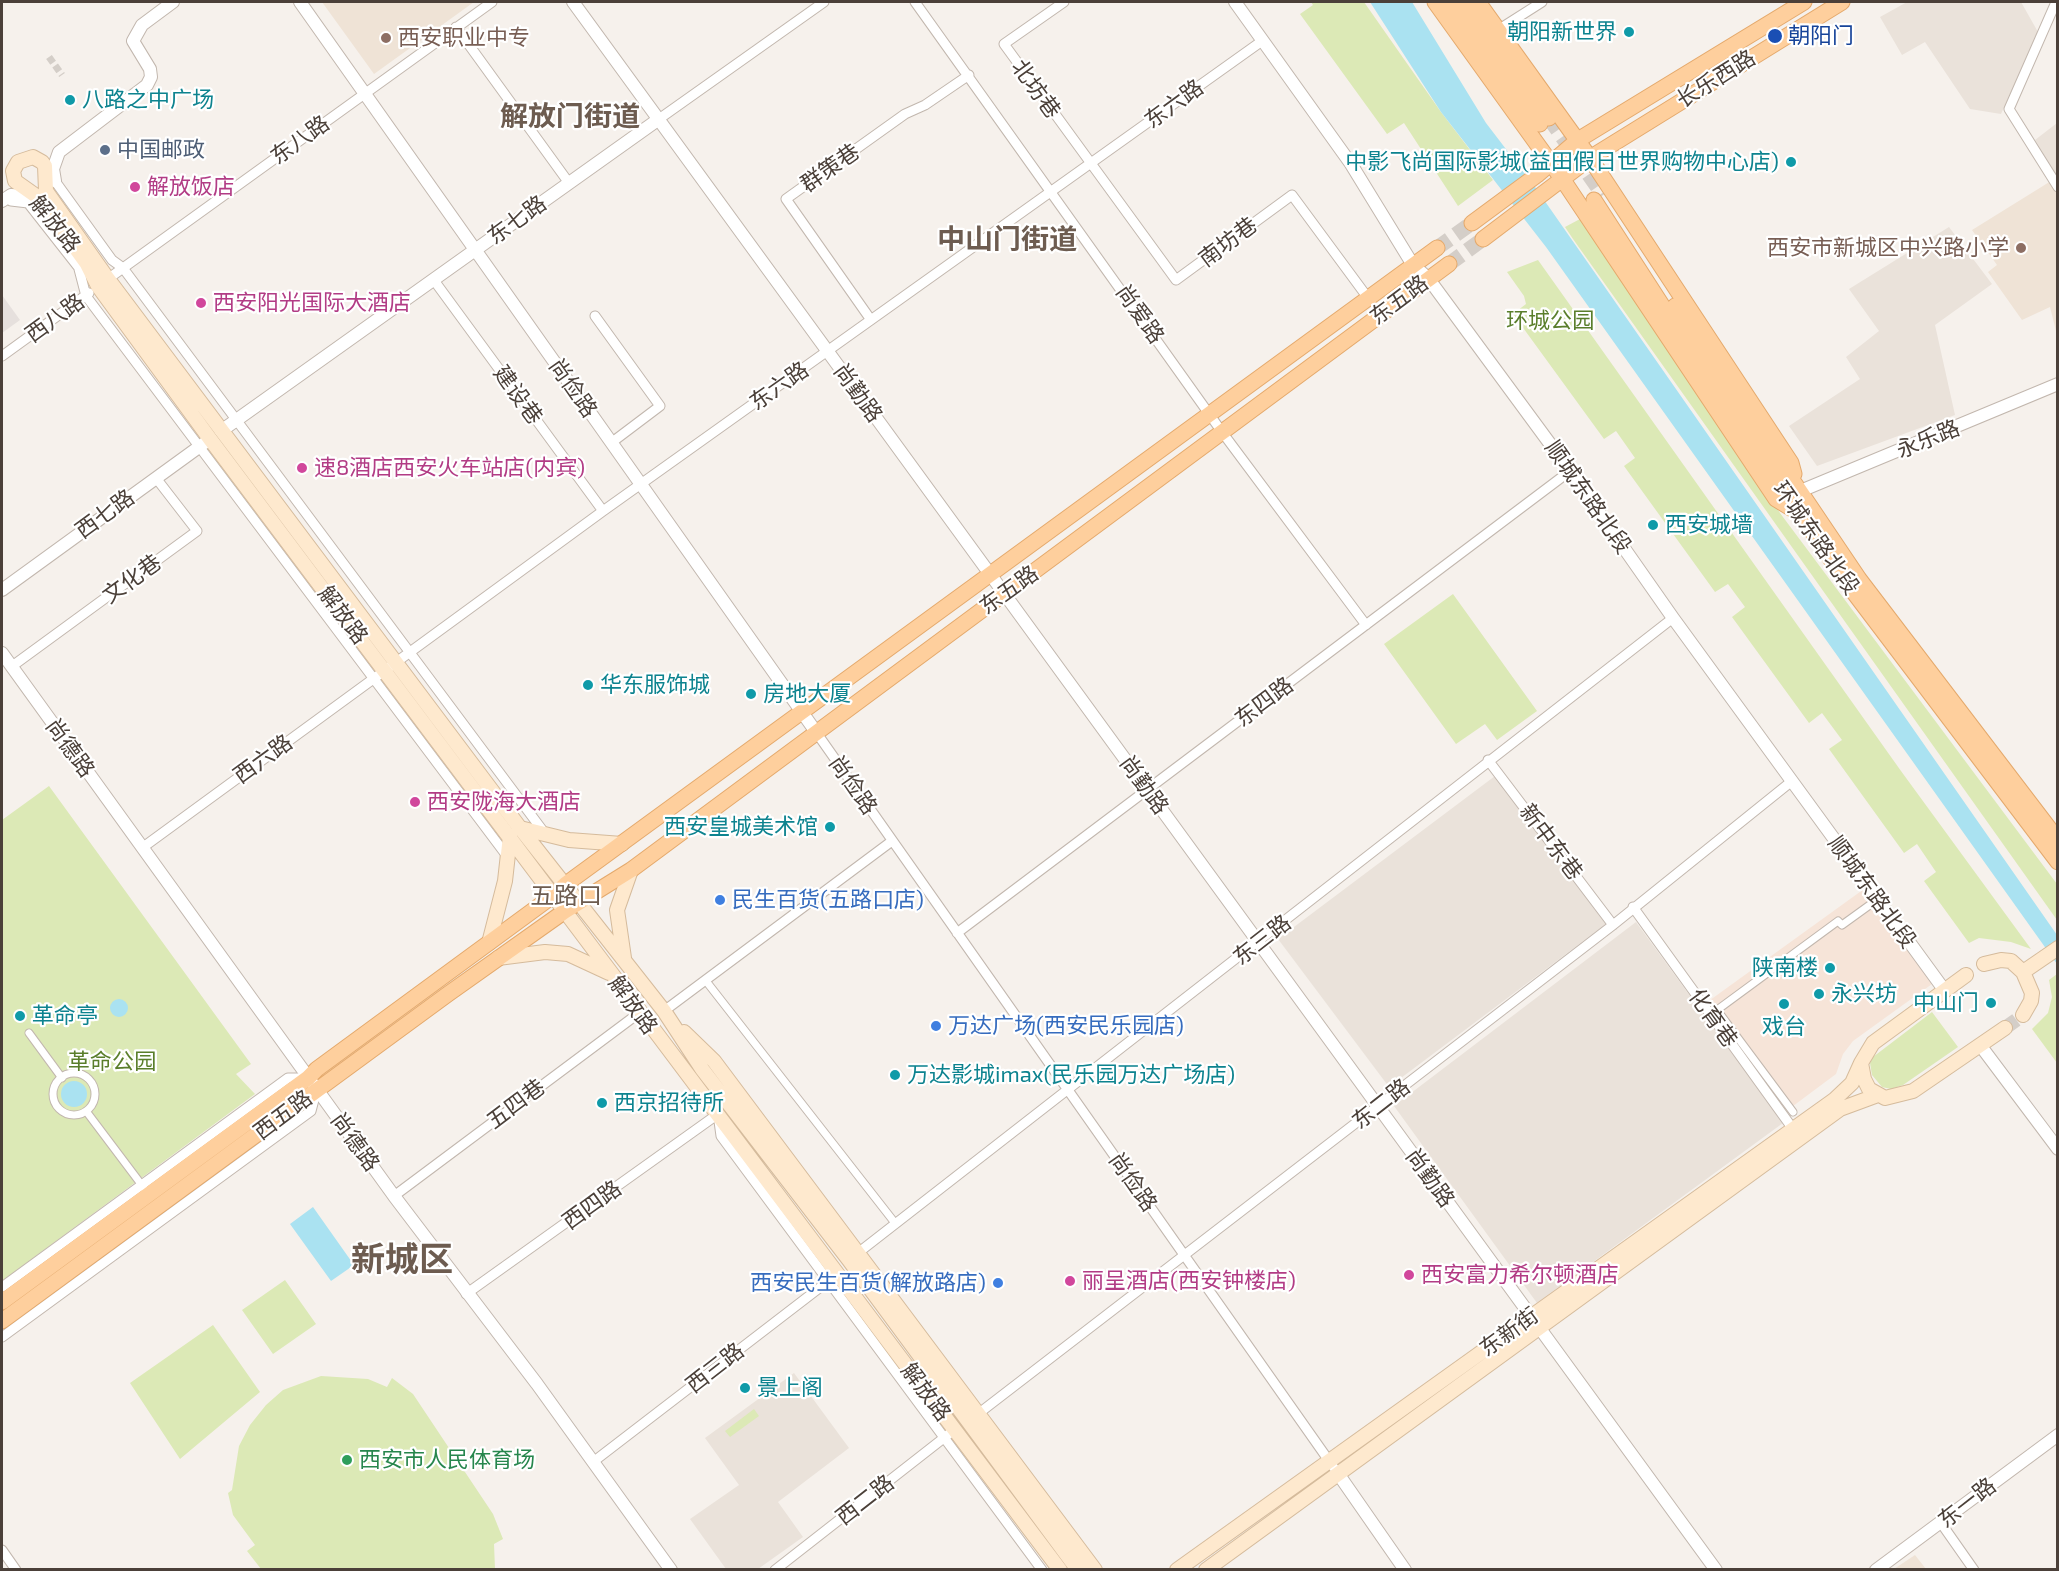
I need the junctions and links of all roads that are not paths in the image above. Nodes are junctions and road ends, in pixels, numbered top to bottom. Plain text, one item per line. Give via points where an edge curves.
1 (173, 2) edge
2 (300, 2) edge
3 (492, 2) edge
4 (573, 2) edge
5 (824, 2) edge
6 (915, 2) edge
7 (1064, 2) edge
8 (1235, 2) edge
9 (1435, 2) edge
10 (1451, 2) edge
11 (1464, 2) edge
12 (1478, 2) edge
13 (1542, 2) edge
14 (1804, 2) edge
15 (1842, 2) edge
16 (2056, 2) edge
17 (456, 27) junction
18 (1498, 30) junction
19 (1262, 41) junction
20 (969, 75) junction
21 (365, 94) junction
22 (659, 119) junction
23 (1578, 140) junction
24 (1590, 158) junction
25 (1090, 164) junction
26 (1550, 164) junction
27 (1563, 180) junction
28 (55, 181) joint
29 (569, 183) junction
30 (2058, 187) edge
31 (1053, 191) junction
32 (27, 195) junction
33 (2, 202) edge
34 (1472, 223) tunnel mouth
35 (1483, 239) tunnel mouth
36 (1437, 248) tunnel mouth
37 (475, 250) junction
38 (112, 260) junction
39 (1449, 264) tunnel mouth
40 (1413, 265) junction
41 (123, 268) junction
42 (79, 269) junction
43 (433, 279) junction
44 (1428, 279) junction
45 (103, 283) junction
46 (86, 296) junction
47 (1368, 298) junction
48 (595, 316) dead end
49 (871, 320) junction
50 (828, 351) junction
51 (2, 356) edge
52 (2058, 384) edge
53 (1210, 414) junction
54 (235, 420) junction
55 (1222, 432) junction
56 (210, 439) junction
57 (611, 442) junction
58 (1570, 471) junction
59 (156, 478) junction
60 (640, 484) junction
61 (1798, 492) junction
62 (603, 511) junction
63 (1797, 511) junction
64 (991, 575) junction
65 (2, 590) edge
66 (1005, 594) junction
67 (1673, 618) junction
68 (1366, 626) junction
69 (409, 652) junction
70 (2, 653) edge
71 (396, 662) junction
72 (11, 667) junction
73 (384, 670) junction
74 (372, 680) junction
75 (801, 712) junction
76 (816, 732) junction
77 (1488, 760) junction
78 (1792, 781) junction
79 (1147, 790) junction
80 (515, 832) junction
81 (546, 834) junction
82 (2058, 840) edge
83 (892, 841) junction
84 (622, 844) junction
85 (142, 848) junction
86 (507, 856) junction
87 (2058, 862) edge
88 (631, 870) junction
89 (566, 884) junction
90 (554, 896) junction
91 (1878, 900) junction
92 (580, 902) junction
93 (1633, 907) junction
94 (565, 911) junction
95 (1613, 925) junction
96 (957, 933) junction
97 (489, 943) junction
98 (1259, 943) junction
99 (2058, 948) edge
100 (498, 958) junction
101 (625, 960) junction
102 (1984, 964) dead end
103 (2023, 972) junction
104 (611, 974) junction
105 (1966, 975) dead end
106 (706, 981) junction
107 (1945, 992) junction
108 (664, 1011) junction
109 (639, 1013) junction
110 (2022, 1015) tunnel mouth
111 (2005, 1028) tunnel mouth
112 (29, 1033) dead end
113 (1980, 1045) junction
114 (1861, 1064) junction
115 (62, 1078) junction
116 (313, 1084) junction
117 (1067, 1089) junction
118 (1878, 1095) junction
119 (1378, 1106) junction
120 (751, 1110) junction
121 (86, 1111) junction
122 (1793, 1113) dead end
123 (718, 1114) junction
124 (1793, 1129) junction
125 (750, 1131) junction
126 (2058, 1149) edge
127 (145, 1190) junction
128 (394, 1196) junction
129 (895, 1223) junction
130 (1185, 1256) junction
131 (853, 1257) junction
132 (833, 1277) junction
133 (2, 1287) edge
134 (466, 1294) junction
135 (2, 1302) edge
136 (1531, 1316) junction
137 (2, 1321) edge
138 (1539, 1328) junction
139 (2, 1337) edge
140 (972, 1418) junction
141 (954, 1430) junction
142 (2058, 1435) edge
143 (943, 1439) junction
144 (593, 1462) junction
145 (1330, 1462) junction
146 (1339, 1475) junction
147 (1941, 1523) junction
148 (2, 1550) edge
149 (16, 1569) edge
150 (671, 1569) edge
151 (775, 1569) edge
152 (1042, 1569) edge
153 (1060, 1569) edge
154 (1077, 1569) edge
155 (1095, 1569) edge
156 (1177, 1569) edge
157 (1206, 1569) edge
158 (1406, 1569) edge
159 (1716, 1569) edge
160 (1876, 1569) edge
161 (1974, 1569) edge

1 - 28 street via 142,25 133,41 150,69 147,85 60,153 53,169
2 - 21 street, 尚俭路
3 - 17 street, 东八路
4 - 22 street, 尚勤路
5 - 22 street, 东七路
6 - 20 street, 尚爱路
7 - 25 street, 北坊巷 via 1004,44
8 - 19 street, 顺城东路北段
9 - 26 main road
10 - 11 main road via 1545,121
12 - 18 main road
13 - 18 street
14 - 23 main road, 长乐西路
15 - 24 main road, 长乐西路
16 - 30 street via 2009,110
17 - 21 street, 东八路
17 - 29 street
18 - 23 main road
19 - 25 street, 东六路
19 - 40 street, 顺城东路北段 via 1351,164
20 - 31 street, 尚爱路
20 - 49 street, 群策巷 via 905,114 786,199
21 - 37 street, 尚俭路
21 - 41 street, 东八路
22 - 29 street, 东七路
22 - 50 street, 尚勤路
23 - 24 main road
23 - 26 main road, 长乐西路
24 - 27 main road, 长乐西路
24 - 61 main road via 1791,463
25 - 31 street, 东六路
25 - 47 street, 南坊巷 via 1176,280 1292,195
26 - 27 main road
26 - 34 main road
27 - 35 main road
27 - 63 main road via 1776,499
28 - 38 street
29 - 37 street, 东七路
31 - 49 street, 东六路
31 - 53 street, 尚爱路
32 - 33 street via 11,195
32 - 42 street
32 - 45 main road, 解放路
32 - 45 main road, 解放路 via 13,171 18,162 33,157 45,166 46,191
36 - 40 main road, 东五路
37 - 43 street, 东七路
37 - 57 street, 尚俭路
38 - 41 street
38 - 45 street
39 - 44 main road, 东五路
40 - 44 street, 顺城东路北段
40 - 47 main road, 东五路
41 - 45 street, 东八路
41 - 54 street
42 - 45 street
42 - 46 street
43 - 54 street, 东七路
43 - 62 street, 建设巷
44 - 55 main road, 东五路
44 - 58 street, 顺城东路北段
45 - 46 street, 西八路
45 - 56 main road, 解放路
46 - 51 street, 西八路
46 - 56 street
47 - 53 main road, 东五路
48 - 57 street via 660,406
49 - 50 street, 东六路
50 - 60 street, 东六路
50 - 64 street, 尚勤路
52 - 61 street, 永乐路
53 - 55 street, 尚爱路
53 - 64 main road, 东五路
54 - 56 street, 东七路
54 - 69 street
55 - 66 main road, 东五路
55 - 68 street, 尚爱路
56 - 59 street, 西七路
56 - 71 main road, 解放路
56 - 73 main road, 解放路
56 - 74 street
57 - 60 street, 尚俭路
58 - 67 street, 顺城东路北段
58 - 68 street, 东四路
59 - 65 street, 西七路
59 - 72 street, 文化巷 via 197,531
60 - 62 street, 东六路
60 - 75 street, 尚俭路
61 - 63 main road, 环城东路北段 via 1598,197
61 - 82 main road, 环城东路北段 via 1859,579
62 - 69 street, 东六路
63 - 87 main road, 环城东路北段 via 1849,586
64 - 66 street, 尚勤路
64 - 75 main road, 东五路
66 - 76 main road, 东五路
66 - 79 street, 尚勤路
67 - 77 street, 东三路
67 - 78 street, 顺城东路北段
68 - 79 street, 东四路
69 - 71 street, 东六路
69 - 81 street
70 - 72 street, 尚德路
71 - 73 street, 东六路
71 - 80 main road, 解放路
72 - 85 street, 尚德路
73 - 74 street, 西六路
73 - 80 main road, 解放路
74 - 85 street, 西六路
74 - 86 street
75 - 76 street, 尚俭路
75 - 84 main road, 东五路
76 - 83 street, 尚俭路
76 - 88 main road, 东五路
77 - 95 street, 新中东巷
77 - 98 street, 东三路
78 - 91 street, 顺城东路北段
78 - 93 street, 东二路
79 - 96 street, 东四路
79 - 98 street, 尚勤路
80 - 81 main road
80 - 86 main road
80 - 89 main road, 解放路
80 - 90 main road, 解放路
81 - 84 main road
83 - 96 street, 尚俭路
83 - 106 street
84 - 89 main road, 东五路
85 - 116 street, 尚德路
86 - 97 main road
88 - 92 main road, 东五路
88 - 101 main road via 617,910
89 - 90 main road, 东五路
89 - 92 main road, 解放路
90 - 94 main road, 解放路
90 - 97 main road, 西五路
91 - 107 street, 顺城东路北段
91 - 122 street via 1842,925 1838,921 1717,1010
92 - 94 main road, 东五路
92 - 101 main road, 解放路
93 - 95 street, 东二路
93 - 124 street, 化育巷
94 - 100 main road, 西五路
94 - 104 main road, 解放路
95 - 119 street, 东二路
96 - 117 street, 尚俭路
97 - 116 main road, 西五路 via 317,1069
98 - 117 street, 东三路
98 - 119 street, 尚勤路
99 - 103 main road
100 - 104 main road via 545,952 568,954
100 - 116 main road, 西五路
101 - 108 main road, 解放路
102 - 103 main road via 2011,961
103 - 110 main road via 2032,993
104 - 109 main road, 解放路
105 - 107 main road, 东新街
106 - 108 street
106 - 129 street
107 - 114 main road, 东新街 via 1873,1043
108 - 120 main road via 714,1061
108 - 125 main road, 解放路
109 - 123 main road, 解放路
109 - 128 street, 五四巷
111 - 113 main road, 东新街
112 - 115 street
113 - 118 main road, 东新街 via 1913,1091 1896,1096
113 - 126 street
114 - 118 main road via 1864,1079
114 - 124 main road, 东新街 via 1842,1094
115 - 121 street via 56,1083 53,1100 63,1113 80,1116
115 - 121 street via 69,1073 86,1075 96,1089 93,1106
116 - 127 main road, 西五路
116 - 128 street, 尚德路
116 - 137 main road, 西五路
116 - 139 street via 311,1111
117 - 129 street, 东三路
117 - 130 street, 尚俭路
118 - 138 main road, 东新街 via 1840,1109
119 - 130 street, 东二路
119 - 136 street, 尚勤路
120 - 125 main road
120 - 131 main road
121 - 127 street
123 - 132 main road, 解放路
123 - 134 street, 西四路
124 - 136 main road, 东新街
125 - 131 main road, 解放路
127 - 133 street
127 - 135 main road, 西五路
128 - 134 street, 尚德路
129 - 131 street, 东三路
130 - 140 street, 东二路
130 - 145 street, 尚俭路
131 - 140 main road, 解放路
132 - 141 main road, 解放路
132 - 143 street
132 - 144 street, 西三路
134 - 144 street, 尚德路
136 - 138 street, 尚勤路
136 - 145 main road, 东新街
138 - 146 main road, 东新街
138 - 159 street, 尚勤路
140 - 154 main road, 解放路
140 - 155 main road
141 - 143 street, 西二路
141 - 153 main road, 解放路
142 - 147 street, 东一路
143 - 151 street, 西二路
143 - 152 street
144 - 150 street, 尚德路
145 - 146 street, 尚俭路
145 - 156 main road, 东新街
146 - 157 main road, 东新街
146 - 158 street, 尚俭路
147 - 160 street, 东一路
147 - 161 street
148 - 149 street

